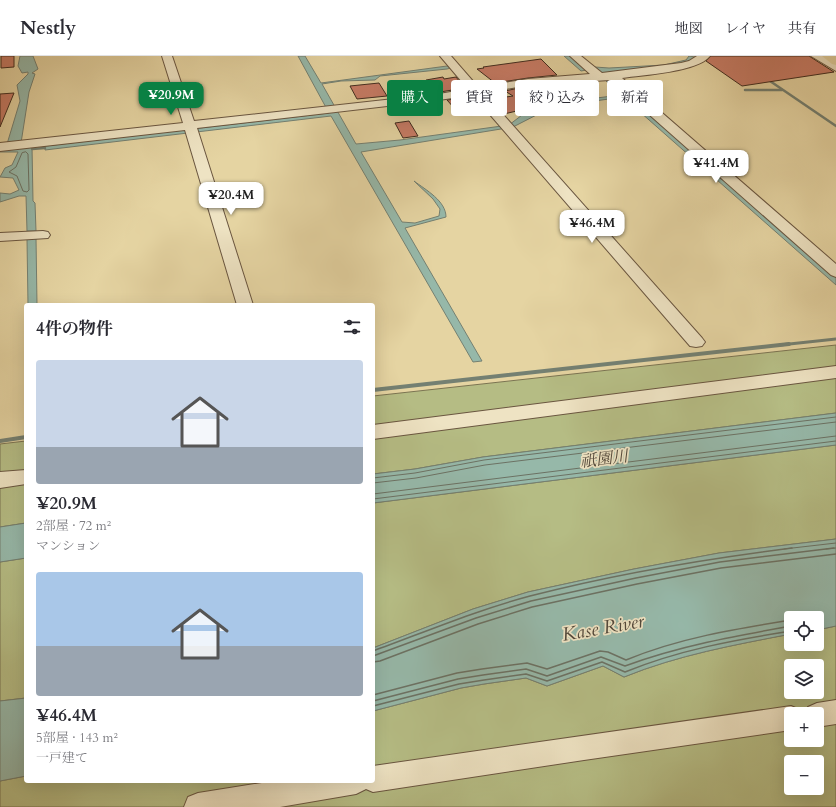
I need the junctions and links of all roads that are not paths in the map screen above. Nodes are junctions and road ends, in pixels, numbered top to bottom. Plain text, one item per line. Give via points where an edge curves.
1 (167, 56) edge
2 (445, 56) edge
3 (575, 56) edge
4 (705, 56) edge
5 (816, 56) edge
6 (828, 56) edge
7 (836, 61) edge
8 (836, 68) edge
9 (598, 72) junction
10 (466, 80) edge
11 (507, 86) edge
12 (451, 95) edge
13 (498, 116) edge
14 (191, 129) junction
15 (8, 146) edge
16 (35, 235) dead end
17 (0, 237) edge
18 (836, 272) edge
19 (244, 303) edge
20 (696, 342) dead end
21 (836, 372) edge
22 (375, 432) edge
23 (24, 477) edge
24 (0, 480) edge
25 (836, 712) edge
26 (824, 714) edge
27 (784, 719) edge
28 (375, 778) edge
29 (344, 783) edge
30 (198, 807) edge

1 - 14 street
2 - 10 street
3 - 9 street
4 - 9 street via 681,66
5 - 8 street
6 - 7 highway
9 - 11 street
9 - 18 street
12 - 14 street
13 - 20 street
14 - 15 street
14 - 19 street
16 - 17 street
21 - 22 street
23 - 24 street
25 - 26 street
27 - 28 street
29 - 30 street

